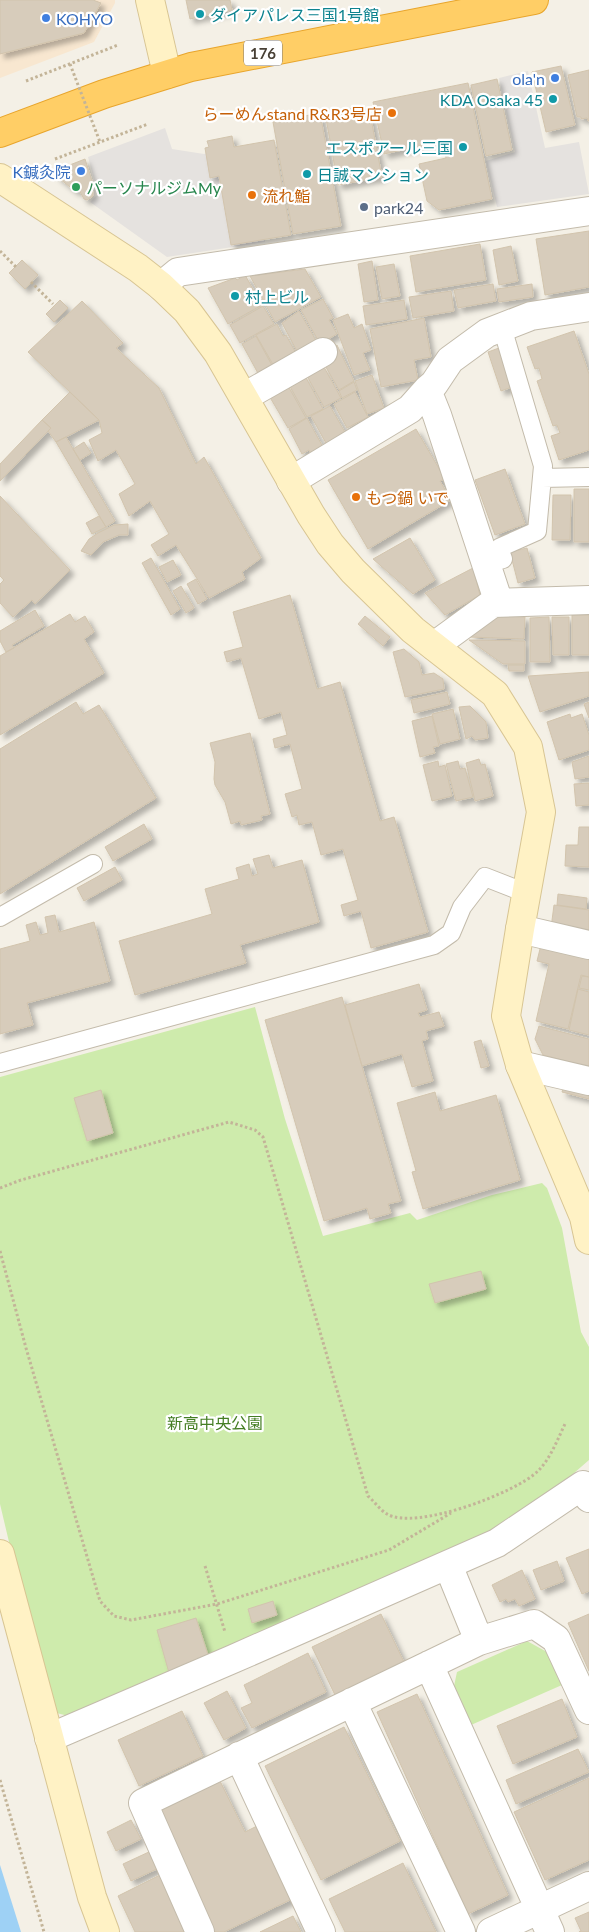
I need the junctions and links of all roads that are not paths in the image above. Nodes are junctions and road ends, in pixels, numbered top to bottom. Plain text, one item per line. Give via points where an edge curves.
1 (150, 0) edge
2 (534, 0) edge
3 (167, 74) junction
4 (0, 134) edge
5 (0, 178) edge
6 (589, 211) edge
7 (161, 286) junction
8 (589, 307) edge
9 (502, 327) junction
10 (323, 352) dead end
11 (427, 390) junction
12 (244, 397) junction
13 (589, 477) edge
14 (542, 478) junction
15 (291, 481) junction
16 (486, 564) junction
17 (589, 600) edge
18 (499, 603) junction
19 (434, 646) junction
20 (93, 864) dead end
21 (526, 893) junction
22 (0, 917) edge
23 (520, 929) junction
24 (589, 945) edge
25 (0, 1063) edge
26 (520, 1065) junction
27 (589, 1081) edge
28 (589, 1240) edge
29 (589, 1498) edge
30 (0, 1554) edge
31 (448, 1565) junction
32 (479, 1641) junction
33 (430, 1665) junction
34 (352, 1702) junction
35 (589, 1710) edge
36 (49, 1738) junction
37 (240, 1756) junction
38 (589, 1886) edge
39 (545, 1920) edge
40 (105, 1932) edge
41 (200, 1932) edge
42 (321, 1932) edge
43 (461, 1932) edge
44 (491, 1932) edge

1 - 3 street
2 - 3 highway, 176
3 - 4 highway, 176
5 - 7 street via 123,257
6 - 7 street via 178,272
7 - 12 street via 208,338
8 - 9 street via 531,316
9 - 11 street via 487,333 450,360
9 - 14 lane via 543,466
10 - 12 street
11 - 15 street via 410,409
11 - 16 street
12 - 15 street
13 - 14 lane
14 - 16 lane via 537,531 499,548 504,559
15 - 19 street via 340,558
16 - 18 street
17 - 18 street
18 - 19 street via 493,603
19 - 21 street via 495,694 528,747 541,812
20 - 22 lane
21 - 23 street
21 - 25 lane via 485,878 462,907 451,933 434,946
23 - 24 street
23 - 26 street via 506,1016
26 - 27 street
26 - 28 street via 584,1217
29 - 31 street via 583,1485 497,1543
30 - 36 street
31 - 32 street
31 - 36 street
32 - 33 street
32 - 35 street via 534,1624 556,1639
33 - 34 street
33 - 39 street
34 - 37 street
34 - 43 street
36 - 40 street via 92,1897
37 - 41 street via 142,1803
37 - 42 street
38 - 39 street
39 - 44 street

